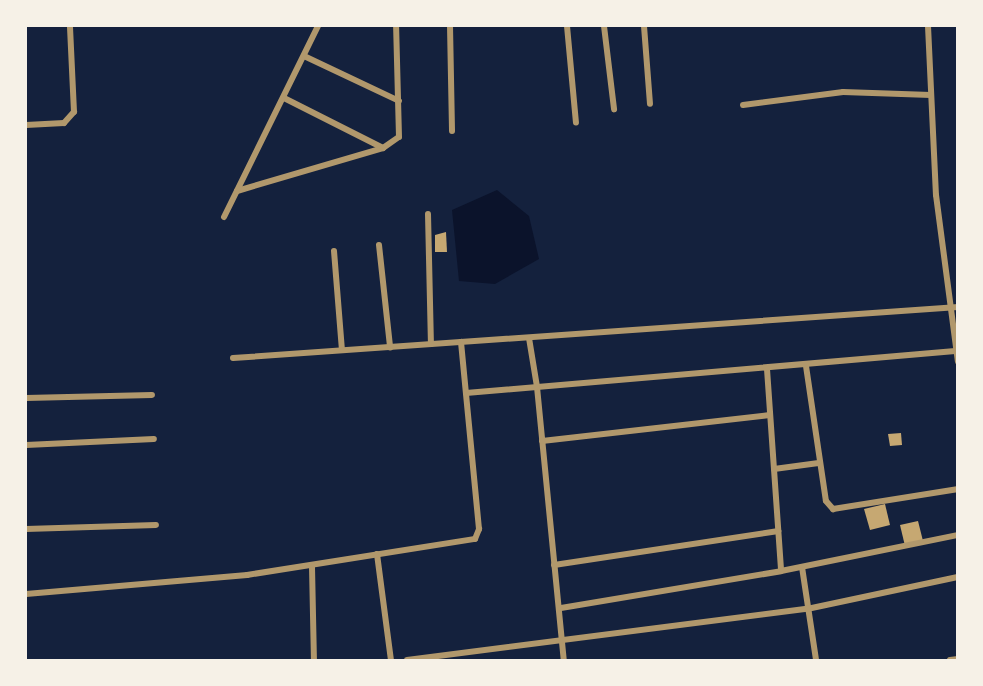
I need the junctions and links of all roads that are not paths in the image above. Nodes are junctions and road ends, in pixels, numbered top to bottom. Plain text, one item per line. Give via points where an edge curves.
1 (70, 26) edge
2 (318, 26) edge
3 (396, 26) edge
4 (450, 26) edge
5 (567, 26) edge
6 (604, 26) edge
7 (645, 26) edge
8 (928, 26) edge
9 (304, 56) junction
10 (931, 95) junction
11 (284, 98) junction
12 (399, 101) junction
13 (651, 104) dead end
14 (743, 105) dead end
15 (614, 109) dead end
16 (576, 123) dead end
17 (26, 125) edge
18 (452, 130) dead end
19 (383, 148) junction
20 (237, 191) junction
21 (428, 214) dead end
22 (224, 217) dead end
23 (379, 245) dead end
24 (334, 251) dead end
25 (957, 307) edge
26 (949, 308) junction
27 (528, 338) junction
28 (462, 342) junction
29 (955, 342) edge
30 (431, 344) junction
31 (390, 347) junction
32 (342, 350) junction
33 (955, 351) junction
34 (233, 358) dead end
35 (957, 362) edge
36 (806, 366) junction
37 (767, 369) junction
38 (537, 387) junction
39 (466, 393) junction
40 (152, 395) dead end
41 (26, 398) edge
42 (770, 415) junction
43 (154, 439) dead end
44 (542, 441) junction
45 (26, 445) edge
46 (819, 463) junction
47 (774, 469) junction
48 (957, 489) edge
49 (156, 525) dead end
50 (26, 529) edge
51 (778, 531) junction
52 (957, 535) edge
53 (378, 554) junction
54 (554, 565) junction
55 (312, 567) junction
56 (802, 567) junction
57 (781, 572) junction
58 (957, 577) edge
59 (26, 594) edge
60 (561, 608) junction
61 (807, 609) junction
62 (562, 643) junction
63 (957, 659) edge
64 (314, 660) edge
65 (391, 660) edge
66 (407, 660) edge
67 (564, 660) edge
68 (816, 660) edge
69 (950, 660) edge

1 - 17 street via 74,112 64,123
2 - 9 street
3 - 12 street
4 - 18 street
5 - 16 street
6 - 15 street
7 - 13 street
8 - 10 street
9 - 11 street
9 - 12 street
10 - 14 street via 843,92
10 - 26 street via 936,195
11 - 19 street
11 - 20 street
12 - 19 street via 401,131 395,142
19 - 20 street
20 - 22 street
21 - 30 street
23 - 31 street
24 - 32 street
25 - 26 street
26 - 27 street
26 - 29 street
27 - 28 street
27 - 38 street
28 - 30 street
28 - 39 street
29 - 33 street
30 - 31 street
31 - 32 street
32 - 34 street
33 - 35 street
33 - 36 street
36 - 37 street
36 - 46 street
37 - 38 street
37 - 42 street
38 - 39 street
38 - 44 street
39 - 53 street via 477,537
40 - 41 street
42 - 44 street
42 - 47 street
43 - 45 street
44 - 54 street
46 - 47 street
46 - 48 street via 826,501 837,511
47 - 51 street
49 - 50 street
51 - 54 street
51 - 57 street
52 - 56 street
53 - 55 street
53 - 65 street
54 - 60 street
55 - 59 street
55 - 64 street
56 - 57 street
56 - 61 street
57 - 60 street
58 - 61 street
60 - 62 street
61 - 62 street
61 - 68 street
62 - 66 street
62 - 67 street
63 - 69 street

